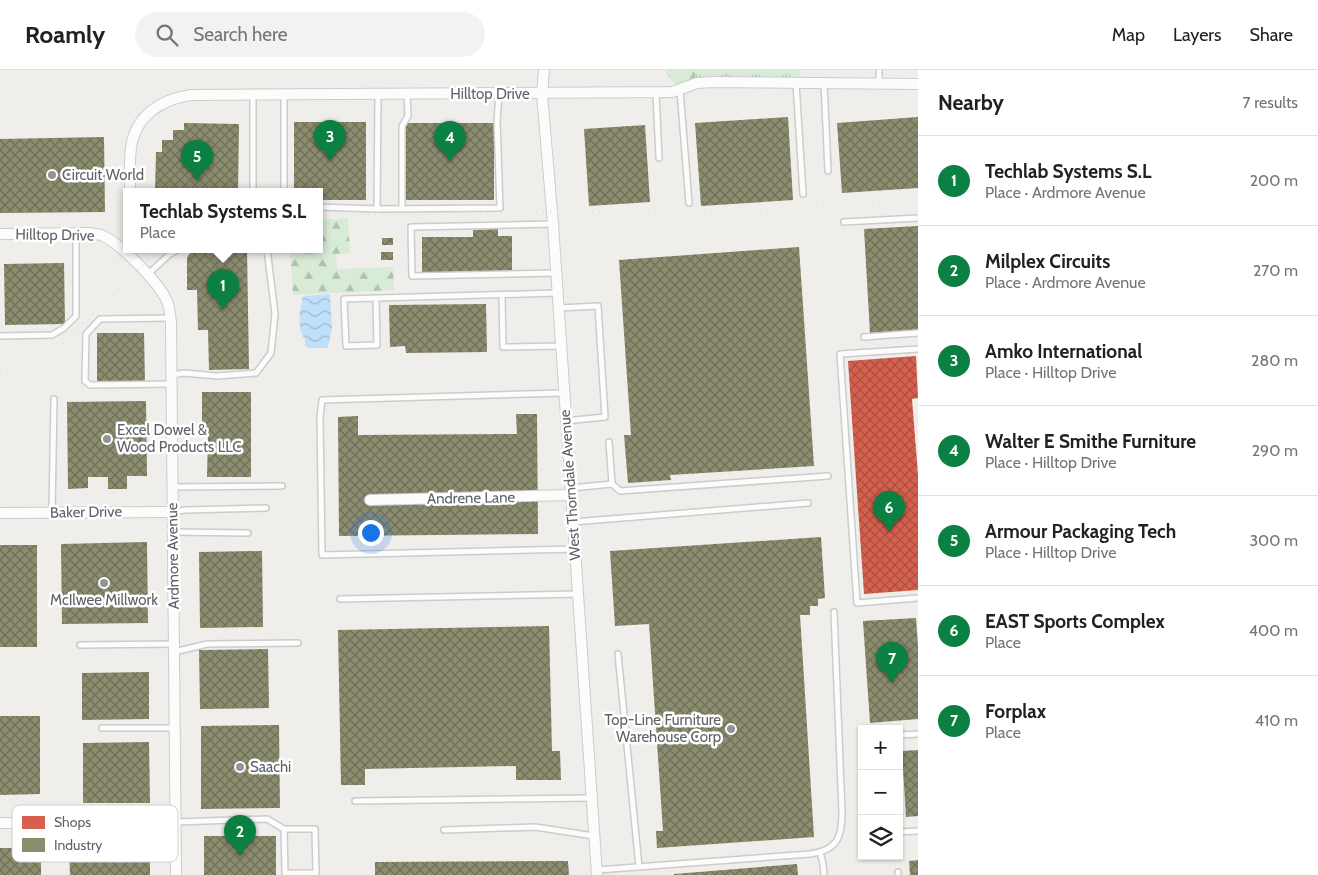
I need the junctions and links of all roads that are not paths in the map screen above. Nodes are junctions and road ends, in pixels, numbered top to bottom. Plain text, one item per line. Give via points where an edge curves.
1 (544, 70) edge
2 (879, 70) edge
3 (796, 83) junction
4 (824, 83) junction
5 (878, 84) junction
6 (918, 84) edge
7 (680, 90) junction
8 (656, 93) junction
9 (499, 94) junction
10 (542, 94) junction
11 (252, 95) junction
12 (284, 95) junction
13 (378, 95) junction
14 (407, 95) junction
15 (659, 158) dead end
16 (828, 171) dead end
17 (130, 188) edge
18 (253, 188) edge
19 (284, 188) edge
20 (803, 194) dead end
21 (689, 203) dead end
22 (323, 207) edge
23 (377, 209) junction
24 (402, 209) junction
25 (918, 218) edge
26 (844, 222) dead end
27 (553, 224) junction
28 (0, 234) edge
29 (76, 234) junction
30 (123, 247) edge
31 (130, 253) edge
32 (172, 253) edge
33 (268, 253) edge
34 (148, 274) junction
35 (556, 274) junction
36 (557, 294) junction
37 (502, 295) junction
38 (376, 298) junction
39 (558, 308) junction
40 (170, 318) junction
41 (918, 333) edge
42 (0, 336) edge
43 (864, 337) dead end
44 (560, 346) junction
45 (918, 349) edge
46 (172, 379) junction
47 (563, 394) junction
48 (54, 399) dead end
49 (565, 421) junction
50 (609, 442) dead end
51 (828, 476) dead end
52 (612, 484) junction
53 (282, 486) dead end
54 (172, 487) junction
55 (571, 491) junction
56 (370, 500) dead end
57 (808, 503) dead end
58 (266, 508) dead end
59 (173, 512) junction
60 (0, 513) edge
61 (52, 513) junction
62 (573, 522) junction
63 (173, 532) junction
64 (248, 533) dead end
65 (575, 549) junction
66 (578, 594) junction
67 (918, 598) edge
68 (340, 599) dead end
69 (834, 612) dead end
70 (298, 643) dead end
71 (80, 646) dead end
72 (174, 648) junction
73 (618, 654) dead end
74 (102, 728) dead end
75 (175, 728) junction
76 (918, 734) edge
77 (903, 735) edge
78 (591, 798) junction
79 (355, 801) dead end
80 (176, 805) edge
81 (178, 822) edge
82 (284, 829) junction
83 (444, 830) dead end
84 (918, 831) edge
85 (903, 832) edge
86 (594, 836) junction
87 (820, 852) junction
88 (176, 862) edge
89 (639, 867) junction
90 (596, 872) edge
91 (176, 875) edge
92 (824, 875) edge

1 - 10 street, West Thorndale Avenue
2 - 5 lane
3 - 4 street, Hilltop Drive
3 - 7 street, Hilltop Drive via 697,83
3 - 20 lane
4 - 5 street, Hilltop Drive
4 - 16 lane
5 - 6 street, Hilltop Drive
7 - 8 street, Hilltop Drive
7 - 21 lane
8 - 10 street, Hilltop Drive
8 - 15 lane
9 - 10 street, Hilltop Drive
9 - 14 street, Hilltop Drive
9 - 24 lane via 500,208
10 - 27 street, West Thorndale Avenue
11 - 12 street, Hilltop Drive
11 - 17 street, Hilltop Drive via 183,96 154,109 145,116 134,135
11 - 18 lane
12 - 13 street, Hilltop Drive
12 - 19 lane
13 - 14 street, Hilltop Drive
13 - 23 lane
14 - 24 lane via 408,116 402,126
22 - 23 lane
23 - 24 lane
25 - 26 lane
27 - 35 street, West Thorndale Avenue
27 - 35 lane via 411,226 412,276
28 - 29 street, Hilltop Drive
29 - 30 street, Hilltop Drive via 101,235
29 - 42 lane via 76,316 52,335
31 - 34 street, Ardmore Avenue
32 - 34 lane
33 - 46 lane via 275,314 271,353 256,373 217,376 184,373
34 - 40 street, Ardmore Avenue via 161,290
35 - 36 street, West Thorndale Avenue
36 - 37 lane
36 - 39 street, West Thorndale Avenue
37 - 38 lane
37 - 44 lane via 503,347
38 - 38 lane via 344,299 346,346 377,345
39 - 44 street, West Thorndale Avenue
39 - 49 lane via 598,306 606,417
40 - 46 street, Ardmore Avenue
40 - 46 lane via 100,319 86,334 85,382 90,385
41 - 43 lane
44 - 47 street, West Thorndale Avenue
45 - 67 lane via 840,354 857,603
46 - 54 street, Ardmore Avenue
47 - 49 street, West Thorndale Avenue
47 - 65 lane via 322,400 322,554
48 - 61 lane
49 - 55 street, West Thorndale Avenue
50 - 52 lane
51 - 52 lane via 620,491
52 - 55 lane
53 - 54 lane
54 - 59 street, Ardmore Avenue
55 - 56 street, Andrene Lane
55 - 62 street, West Thorndale Avenue
57 - 62 lane
58 - 59 lane
59 - 61 street, Baker Drive
59 - 63 street, Ardmore Avenue
60 - 61 street, Baker Drive
62 - 65 street, West Thorndale Avenue
63 - 64 lane
63 - 72 street, Ardmore Avenue
65 - 66 street, West Thorndale Avenue
66 - 68 lane
66 - 78 street, West Thorndale Avenue
69 - 87 lane via 842,829 838,839
70 - 72 lane via 208,644
71 - 72 lane
72 - 75 street, Ardmore Avenue
73 - 89 lane
74 - 75 lane
75 - 80 street, Ardmore Avenue
76 - 77 lane
78 - 79 lane
78 - 86 street, West Thorndale Avenue
81 - 82 lane via 267,819
82 - 82 lane via 315,829 316,873 285,874
83 - 86 lane via 535,827
84 - 85 lane
86 - 90 street, West Thorndale Avenue
87 - 89 lane
87 - 92 lane
88 - 91 street, Ardmore Avenue
89 - 90 lane

